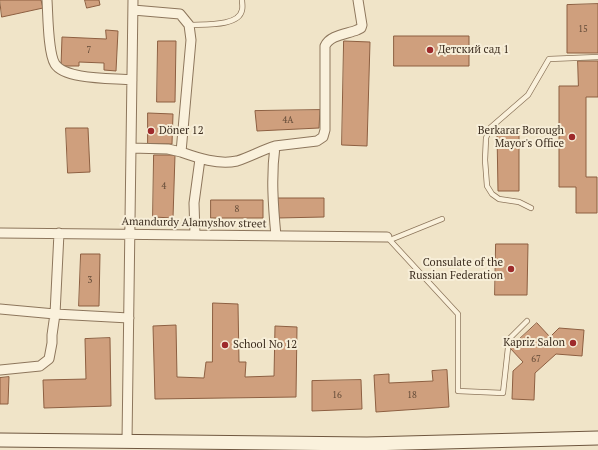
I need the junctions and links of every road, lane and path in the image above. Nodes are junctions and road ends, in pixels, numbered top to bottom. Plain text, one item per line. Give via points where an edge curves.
1 (47, 0) edge
2 (133, 0) edge
3 (242, 0) edge
4 (358, 0) edge
5 (133, 10) junction
6 (189, 25) junction
7 (598, 57) edge
8 (132, 80) junction
9 (275, 146) junction
10 (131, 148) junction
11 (181, 152) junction
12 (200, 158) junction
13 (531, 208) dead end
14 (442, 219) dead end
15 (0, 233) edge
16 (59, 233) junction
17 (130, 234) junction
18 (195, 235) junction
19 (276, 236) junction
20 (389, 239) junction
21 (0, 309) edge
22 (55, 314) junction
23 (129, 318) junction
24 (527, 321) dead end
25 (0, 370) edge
26 (598, 438) edge
27 (0, 440) edge
28 (127, 441) junction
29 (230, 446) edge

1 - 8 street via 51,55 61,71 73,75
2 - 5 street
3 - 6 lane via 239,17 229,22
4 - 9 street via 361,28 331,38 325,46 323,137 317,141
5 - 6 street via 180,14
5 - 8 street
6 - 11 street via 191,40
7 - 13 lane via 549,58 528,95 488,131 485,160 487,186 499,199 519,202
8 - 10 street
9 - 12 street via 234,161
9 - 19 street via 272,198
10 - 11 street
10 - 17 street
11 - 12 street
12 - 18 street via 194,204
14 - 20 lane
15 - 16 street, Amandurdy Alamyshov street
16 - 17 street, Amandurdy Alamyshov street
16 - 22 street
17 - 18 street, Amandurdy Alamyshov street
17 - 23 street
18 - 19 street, Amandurdy Alamyshov street
19 - 20 street, Amandurdy Alamyshov street
20 - 24 lane via 458,314 458,391 503,393 509,339
21 - 22 street
22 - 23 street
22 - 25 street via 49,359 40,366
23 - 28 street
26 - 29 main road
27 - 28 main road
28 - 29 main road

